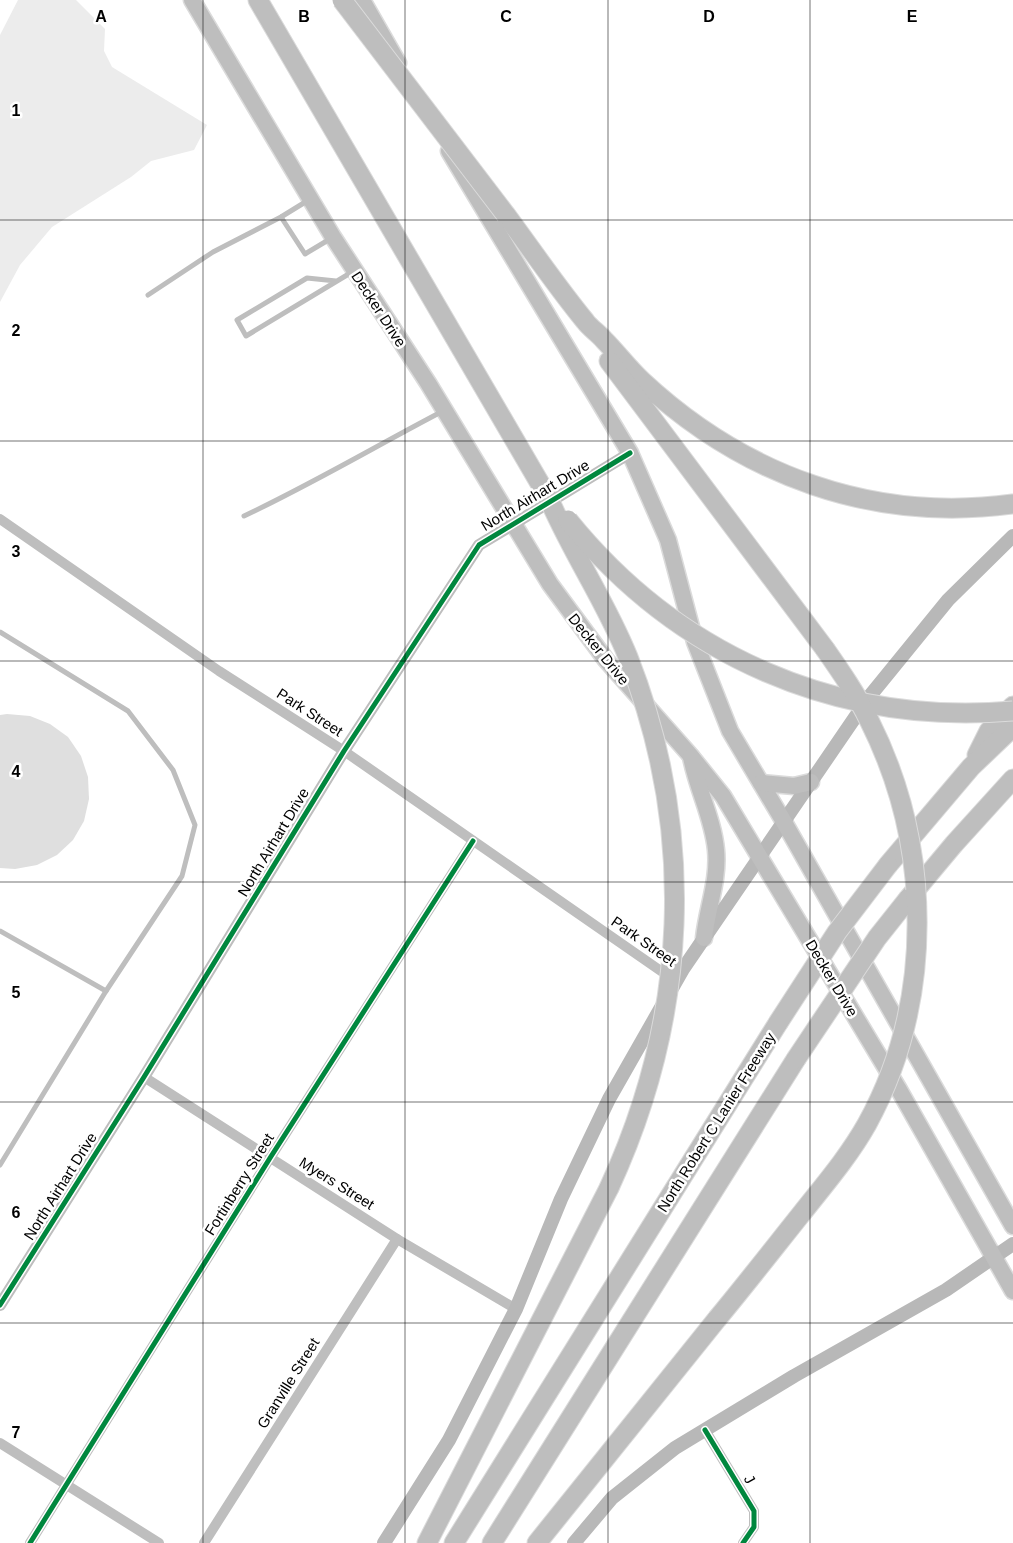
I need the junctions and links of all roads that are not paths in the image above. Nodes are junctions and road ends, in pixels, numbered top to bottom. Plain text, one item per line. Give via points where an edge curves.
1 (192, 0) edge
2 (249, 0) edge
3 (258, 0) edge
4 (342, 0) edge
5 (362, 0) edge
6 (295, 63) junction
7 (310, 199) junction
8 (281, 217) junction
9 (333, 237) junction
10 (354, 270) junction
11 (336, 281) junction
12 (148, 295) dead end
13 (586, 322) junction
14 (444, 411) junction
15 (630, 453) junction
16 (549, 499) junction
17 (1013, 504) edge
18 (244, 516) dead end
19 (0, 519) edge
20 (514, 523) junction
21 (1013, 536) edge
22 (0, 632) edge
23 (1013, 706) edge
24 (1013, 711) edge
25 (1013, 727) edge
26 (344, 751) junction
27 (690, 755) junction
28 (971, 767) junction
29 (1013, 779) edge
30 (811, 782) junction
31 (761, 783) junction
32 (1013, 797) edge
33 (784, 822) junction
34 (473, 840) junction
35 (954, 844) junction
36 (760, 856) junction
37 (0, 931) edge
38 (704, 938) junction
39 (676, 981) junction
40 (106, 991) junction
41 (144, 1077) junction
42 (270, 1158) junction
43 (0, 1165) edge
44 (1013, 1226) edge
45 (397, 1239) junction
46 (1013, 1244) edge
47 (994, 1257) junction
48 (1013, 1291) edge
49 (0, 1305) edge
50 (516, 1309) junction
51 (705, 1430) junction
52 (0, 1443) edge
53 (66, 1485) junction
54 (30, 1543) edge
55 (159, 1543) edge
56 (204, 1543) edge
57 (384, 1543) edge
58 (427, 1543) edge
59 (454, 1543) edge
60 (492, 1543) edge
61 (537, 1543) edge
62 (574, 1543) edge
63 (743, 1543) edge

1 - 7 main road, Decker Drive
2 - 6 highway
3 - 6 highway
4 - 13 highway, bridge
5 - 15 main road via 478,202
6 - 16 highway
7 - 8 lane
7 - 9 main road, Decker Drive
8 - 9 lane via 305,254
8 - 12 lane via 212,252
9 - 10 main road, Decker Drive
10 - 11 lane
10 - 14 main road, Decker Drive
11 - 11 lane via 308,278 237,320 246,336
13 - 17 highway via 666,402 712,436 779,474 811,486 894,504 949,508
13 - 61 highway, bridge via 599,348 849,684 884,752 902,805 911,847 917,911 914,981 901,1040 881,1096 866,1125 838,1168
14 - 18 lane via 354,457 309,485
14 - 20 main road, Decker Drive
15 - 20 street, North Airhart Drive
15 - 31 main road via 668,540 695,642 730,731
16 - 24 highway, bridge via 604,562 654,607 682,628 756,668 810,689 891,708 958,713
16 - 58 highway, bridge via 610,616 643,697 664,784 673,854 674,940 670,988 642,1111 610,1188
19 - 26 street, Park Street via 219,671
20 - 26 street, North Airhart Drive via 479,545
20 - 27 main road, Decker Drive via 577,622 617,673
21 - 30 main road via 948,600 869,697
22 - 40 lane via 128,710 173,770 195,825 182,876
23 - 28 highway via 989,731
25 - 28 highway, North Robert C Lanier Freeway
26 - 34 street, Park Street
26 - 41 street, North Airhart Drive
27 - 36 main road, Decker Drive via 723,796
27 - 38 main road via 716,852 716,876
28 - 59 highway, North Robert C Lanier Freeway, bridge via 888,865 837,932
29 - 35 highway
30 - 31 main road via 794,786
30 - 33 main road
31 - 33 main road
32 - 35 highway
33 - 36 main road
33 - 44 main road
34 - 39 street, Park Street
34 - 42 street, Fortinberry Street
35 - 60 highway, bridge via 872,946 796,1059
36 - 38 main road
36 - 47 main road, Decker Drive
37 - 40 lane
38 - 39 main road
39 - 50 main road via 608,1100 561,1199
40 - 43 lane
41 - 42 street, Myers Street
41 - 49 street, North Airhart Drive
42 - 45 street, Myers Street
42 - 53 street, Fortinberry Street
45 - 50 street, Myers Street
45 - 56 street, Granville Street
46 - 47 main road
47 - 48 main road, Decker Drive
47 - 51 main road via 946,1290
50 - 57 main road via 449,1440
51 - 62 main road via 674,1448 612,1498
51 - 63 street, J via 754,1511 754,1527
52 - 53 street
53 - 54 street, Fortinberry Street
53 - 55 street

